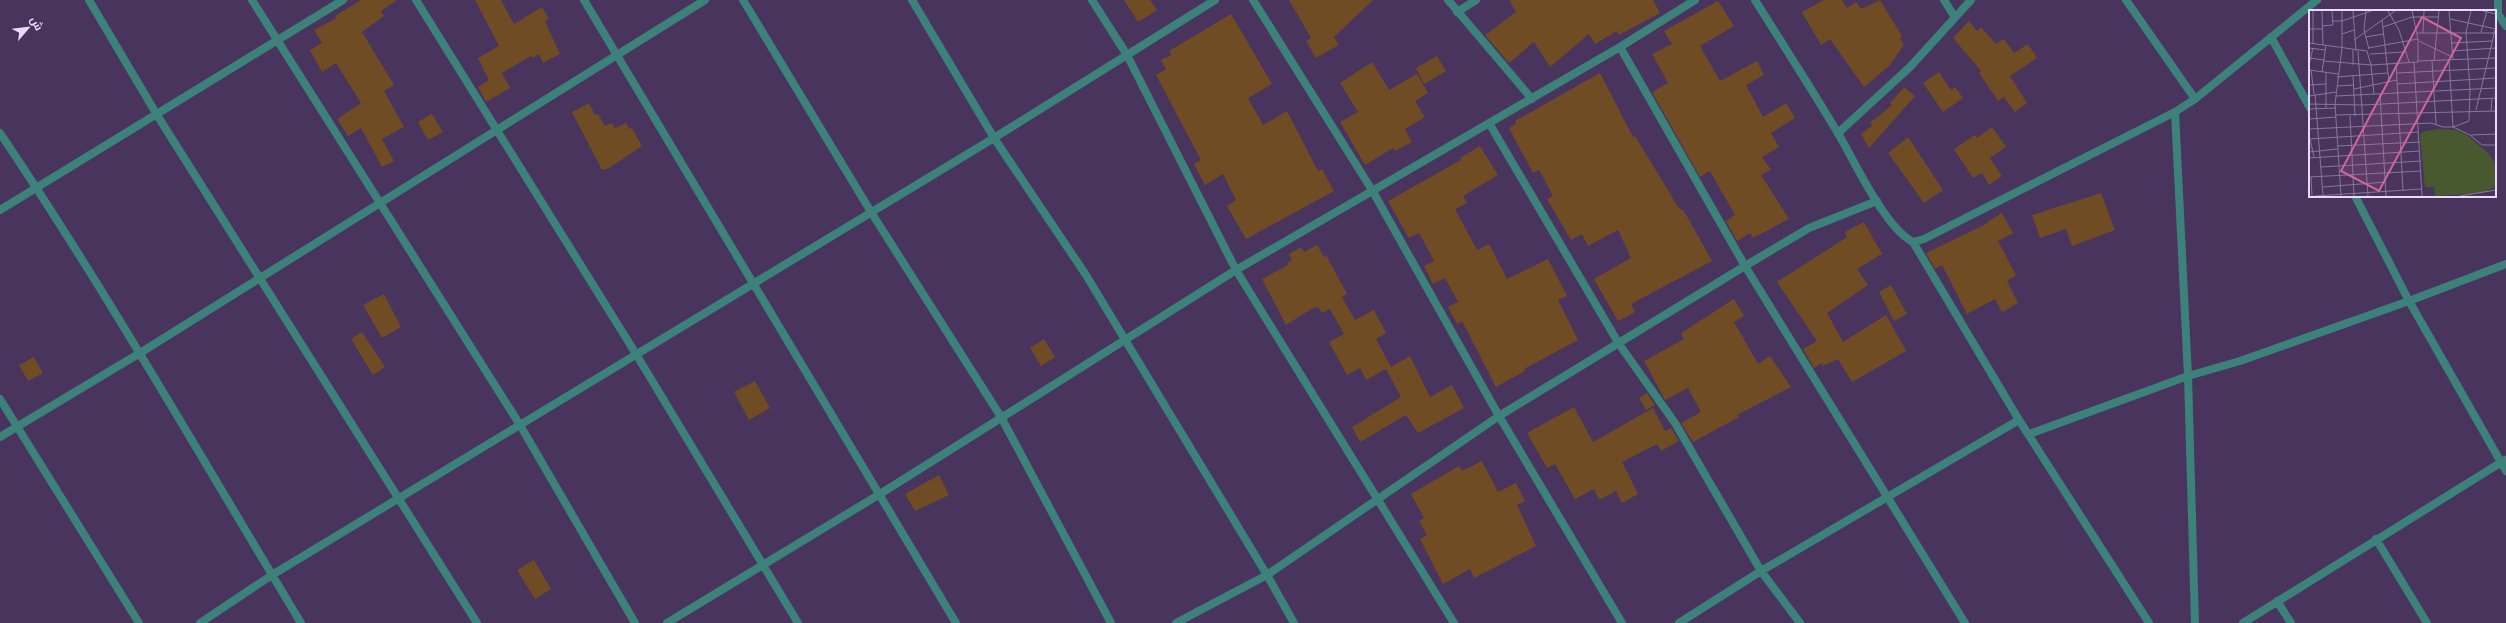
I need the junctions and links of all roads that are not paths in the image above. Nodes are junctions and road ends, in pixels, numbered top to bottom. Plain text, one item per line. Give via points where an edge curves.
1 (88, 0) edge
2 (252, 0) edge
3 (343, 0) edge
4 (416, 0) edge
5 (584, 0) edge
6 (705, 0) edge
7 (743, 0) edge
8 (912, 0) edge
9 (1092, 0) edge
10 (1215, 0) edge
11 (1253, 0) edge
12 (1448, 0) edge
13 (1476, 0) edge
14 (1695, 0) edge
15 (1755, 0) edge
16 (1944, 0) edge
17 (1971, 0) edge
18 (2126, 0) edge
19 (2317, 0) edge
20 (2498, 0) edge
21 (1457, 12) junction
22 (2500, 13) edge
23 (1954, 16) junction
24 (2506, 26) edge
25 (2271, 38) junction
26 (277, 41) junction
27 (1620, 47) junction
28 (1127, 55) junction
29 (617, 56) junction
30 (1532, 99) junction
31 (2195, 99) junction
32 (2309, 106) edge
33 (2175, 112) junction
34 (157, 116) junction
35 (1489, 123) junction
36 (495, 129) junction
37 (0, 133) edge
38 (1838, 133) junction
39 (994, 138) junction
40 (37, 187) junction
41 (1372, 190) junction
42 (2356, 197) edge
43 (1877, 201) junction
44 (379, 202) junction
45 (0, 210) edge
46 (871, 212) junction
47 (1912, 242) junction
48 (2506, 264) edge
49 (1745, 266) junction
50 (1236, 270) junction
51 (260, 279) junction
52 (753, 284) junction
53 (2409, 301) junction
54 (1125, 340) junction
55 (1619, 344) junction
56 (140, 353) junction
57 (636, 354) junction
58 (2188, 376) junction
59 (0, 399) edge
60 (1499, 416) junction
61 (1001, 417) junction
62 (2018, 420) junction
63 (520, 425) junction
64 (18, 426) junction
65 (2029, 434) junction
66 (0, 437) edge
67 (2504, 461) edge
68 (2506, 471) edge
69 (880, 494) junction
70 (1887, 496) junction
71 (1376, 498) junction
72 (397, 499) junction
73 (2376, 539) junction
74 (762, 565) junction
75 (1761, 571) junction
76 (272, 575) junction
77 (1267, 575) junction
78 (2277, 601) junction
79 (139, 623) edge
80 (200, 623) edge
81 (301, 623) edge
82 (477, 623) edge
83 (635, 623) edge
84 (667, 623) edge
85 (798, 623) edge
86 (956, 623) edge
87 (1111, 623) edge
88 (1176, 623) edge
89 (1294, 623) edge
90 (1454, 623) edge
91 (1622, 623) edge
92 (1679, 623) edge
93 (1800, 623) edge
94 (1965, 623) edge
95 (2149, 623) edge
96 (2195, 623) edge
97 (2243, 623) edge
98 (2291, 623) edge
99 (2427, 623) edge

1 - 34 street
2 - 26 street
3 - 26 street
4 - 36 street
5 - 29 street
6 - 29 street
7 - 46 street
8 - 39 street
9 - 28 street
10 - 28 street
11 - 41 street
12 - 21 street
13 - 21 street
14 - 27 street
15 - 38 street
16 - 23 street
17 - 23 street
18 - 31 street
19 - 25 street
20 - 22 street
21 - 30 street
22 - 24 street
23 - 38 street via 1910,67
25 - 31 street
25 - 32 street
26 - 34 street
26 - 44 street
27 - 30 street
27 - 49 street
28 - 39 street
28 - 50 street
29 - 36 street
29 - 52 street
30 - 35 street
31 - 33 street
33 - 47 street via 1924,239
33 - 58 street
34 - 40 street
34 - 51 street
35 - 41 street
35 - 55 street
36 - 44 street
36 - 57 street
37 - 40 street
38 - 43 street
39 - 46 street
39 - 54 street via 1086,275
40 - 45 street
40 - 56 street
41 - 50 street
41 - 60 street
42 - 53 street
43 - 47 street via 1899,231
43 - 49 street via 1809,228
44 - 51 street
44 - 63 street
46 - 52 street
46 - 61 street
47 - 62 street
48 - 53 street
49 - 55 street
49 - 70 street
50 - 54 street
50 - 71 street
51 - 56 street
51 - 72 street
52 - 57 street
52 - 69 street
53 - 58 street via 2240,361
53 - 67 street
54 - 61 street
54 - 77 street
55 - 60 street
55 - 75 street via 1675,423
56 - 64 street
56 - 76 street
57 - 63 street
57 - 74 street
58 - 65 street
58 - 96 street
59 - 64 street
60 - 71 street
60 - 91 street
61 - 69 street
61 - 87 street
62 - 65 street
62 - 70 street
63 - 72 street
63 - 83 street
64 - 66 street
64 - 79 street
65 - 95 street
67 - 68 street
67 - 73 street
69 - 74 street
69 - 86 street
70 - 75 street
70 - 94 street
71 - 77 street
71 - 90 street
72 - 76 street
72 - 82 street
73 - 78 street
73 - 99 street
74 - 84 street
74 - 85 street
75 - 92 street
75 - 93 street
76 - 80 street
76 - 81 street
77 - 88 street
77 - 89 street
78 - 97 street
78 - 98 street

